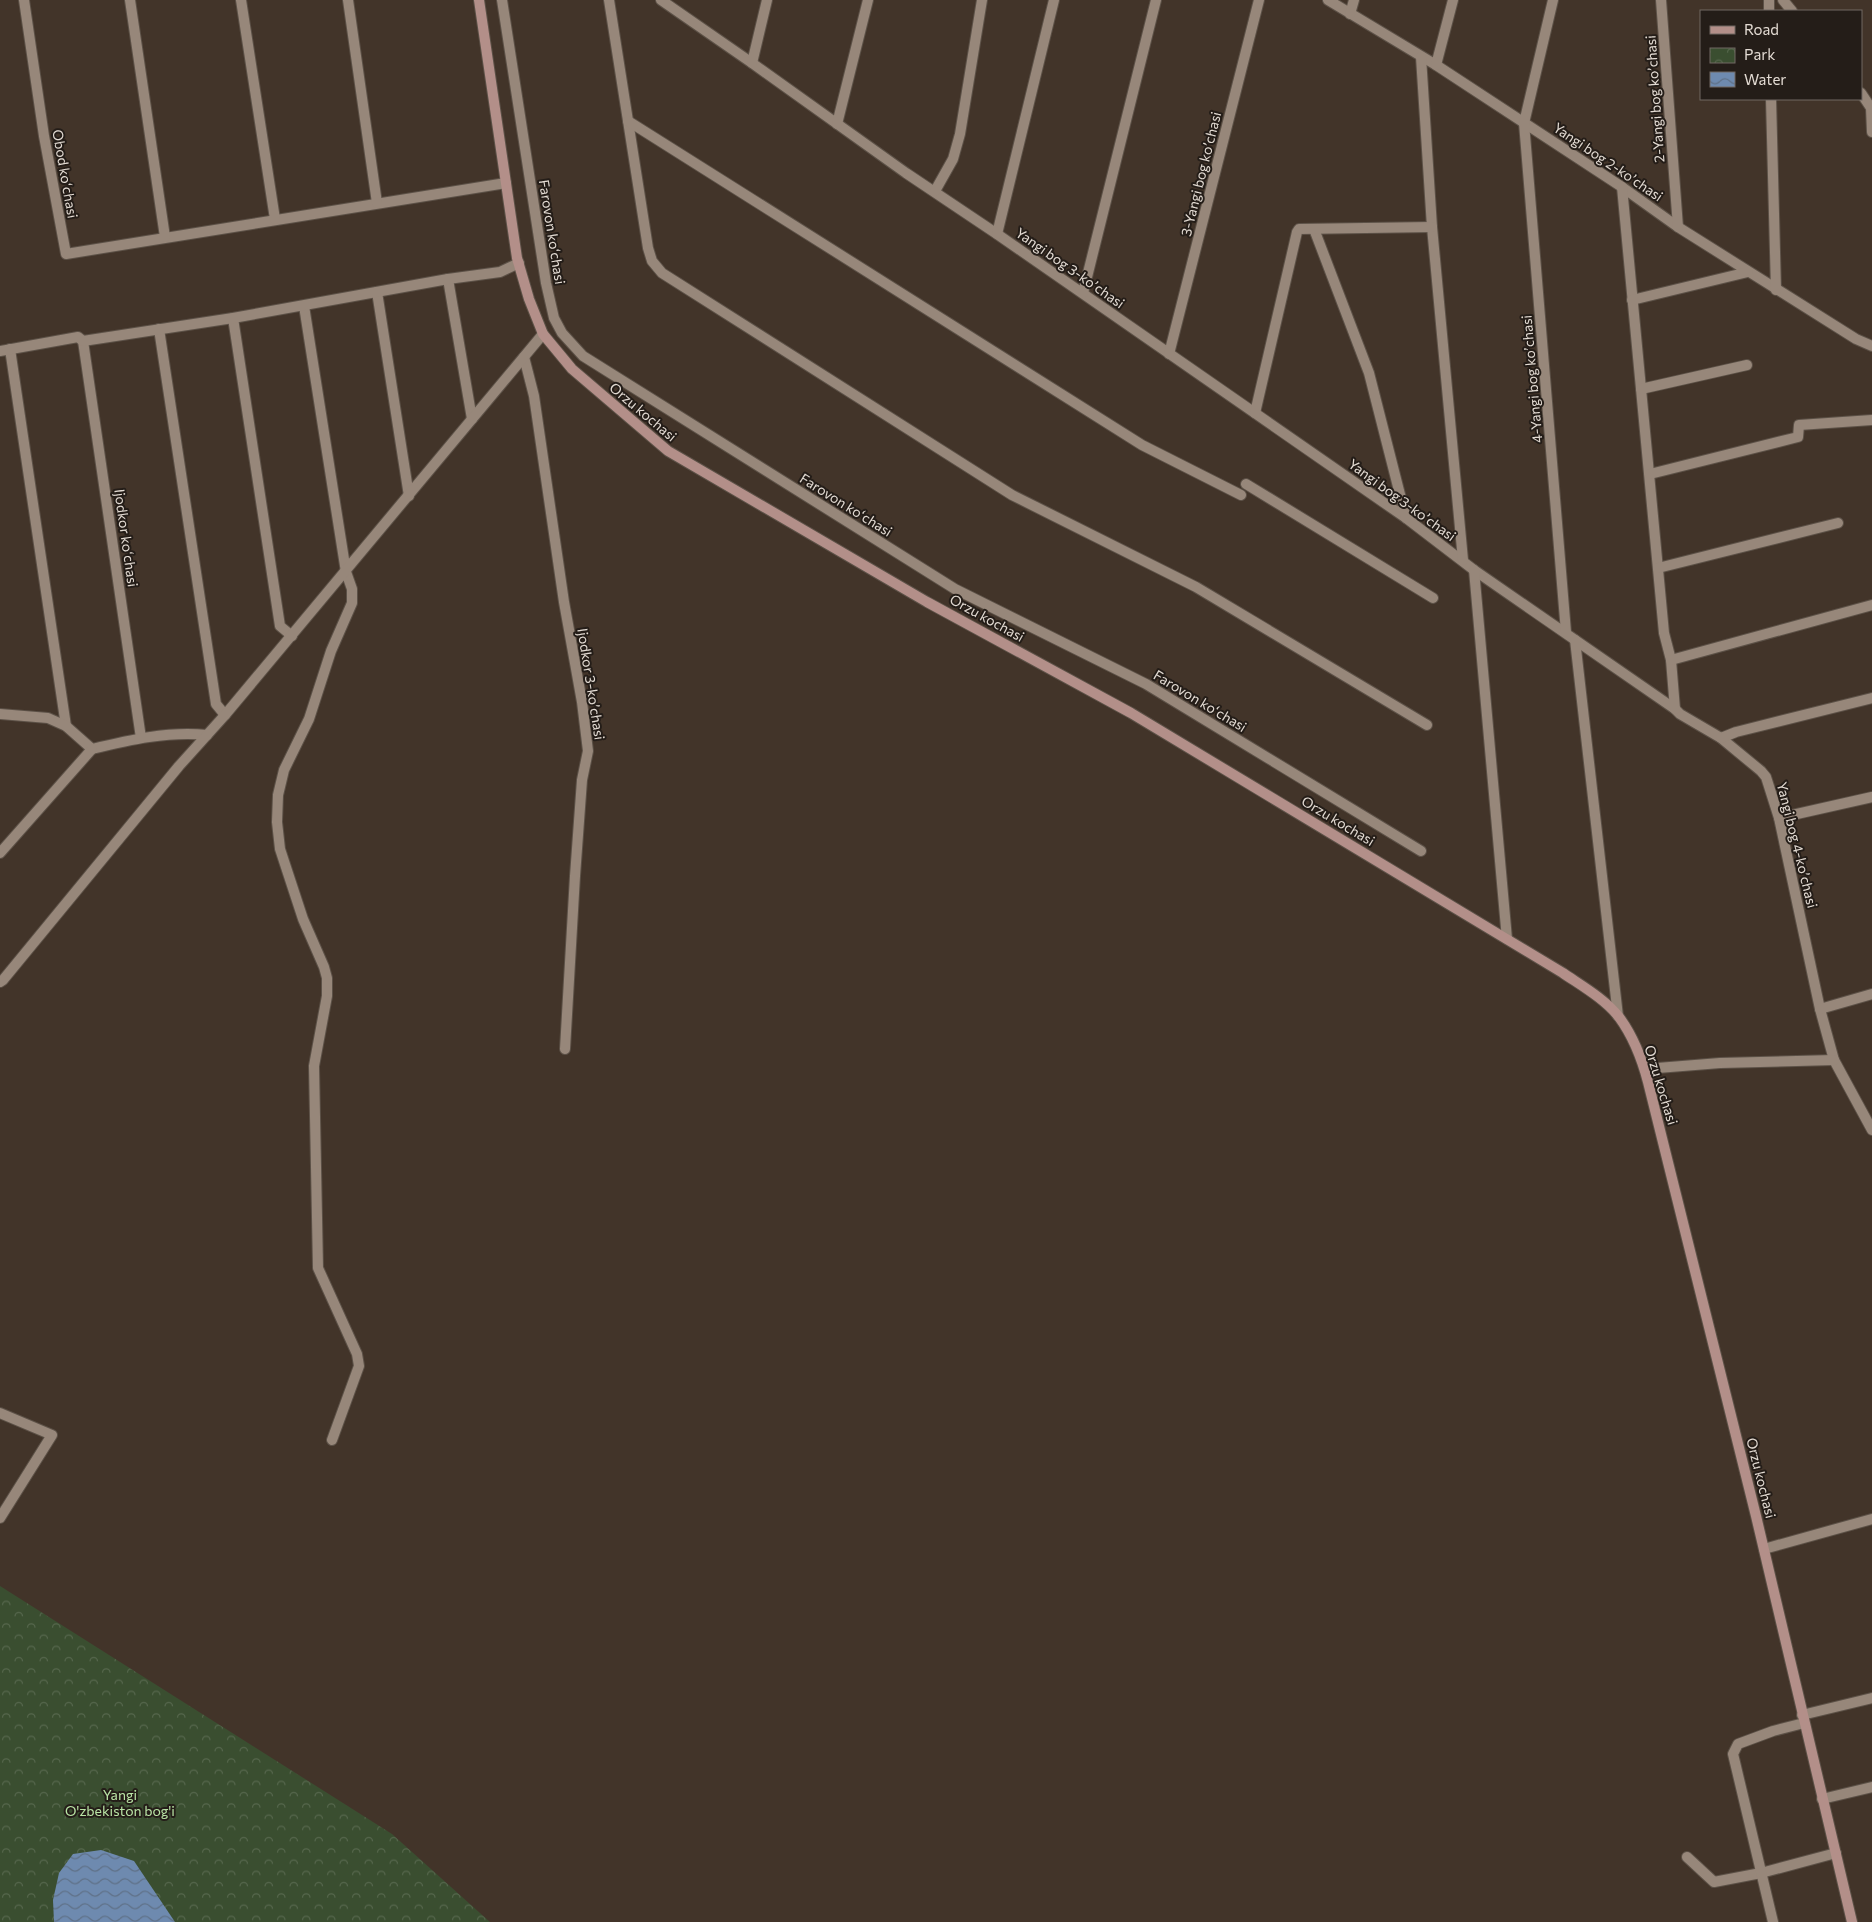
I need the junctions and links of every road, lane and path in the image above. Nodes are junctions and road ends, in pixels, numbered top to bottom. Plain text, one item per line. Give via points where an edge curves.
1 (24, 0) edge
2 (130, 0) edge
3 (241, 0) edge
4 (348, 0) edge
5 (479, 0) edge
6 (502, 0) edge
7 (609, 0) edge
8 (767, 0) edge
9 (868, 0) edge
10 (982, 0) edge
11 (1054, 0) edge
12 (1156, 0) edge
13 (1259, 0) edge
14 (1328, 0) edge
15 (1354, 0) edge
16 (1453, 0) edge
17 (1553, 0) edge
18 (1661, 0) edge
19 (1783, 0) edge
20 (664, 1) edge
21 (1791, 10) edge
22 (1350, 14) junction
23 (1421, 57) junction
24 (752, 63) junction
25 (1436, 65) junction
26 (1862, 95) edge
27 (1771, 100) edge
28 (628, 121) junction
29 (1524, 123) junction
30 (837, 124) junction
31 (1872, 132) edge
32 (506, 183) junction
33 (1622, 187) junction
34 (935, 191) junction
35 (377, 203) junction
36 (275, 219) junction
37 (1432, 227) junction
38 (1678, 227) junction
39 (1314, 229) junction
40 (997, 234) junction
41 (165, 236) junction
42 (519, 263) junction
43 (1748, 272) junction
44 (448, 279) junction
45 (1776, 290) junction
46 (376, 292) junction
47 (1083, 293) junction
48 (1632, 300) junction
49 (304, 306) junction
50 (233, 318) junction
51 (159, 329) junction
52 (543, 334) junction
53 (83, 341) junction
54 (1872, 346) edge
55 (5, 350) edge
56 (1168, 354) junction
57 (524, 357) junction
58 (1747, 365) dead end
59 (1641, 389) junction
60 (1255, 414) junction
61 (472, 419) junction
62 (1872, 420) edge
63 (1650, 474) junction
64 (1246, 484) dead end
65 (1241, 495) dead end
66 (409, 496) junction
67 (1406, 518) junction
68 (1838, 523) dead end
69 (1463, 560) junction
70 (1658, 568) junction
71 (1474, 570) junction
72 (346, 572) junction
73 (1433, 598) dead end
74 (1872, 605) edge
75 (1566, 632) junction
76 (292, 636) junction
77 (1575, 640) junction
78 (1671, 660) junction
79 (1872, 698) edge
80 (1675, 709) junction
81 (0, 714) edge
82 (225, 716) junction
83 (1427, 725) dead end
84 (66, 726) junction
85 (207, 735) junction
86 (141, 738) junction
87 (1721, 738) junction
88 (92, 749) junction
89 (1872, 797) edge
90 (1779, 818) junction
91 (1422, 851) dead end
92 (0, 853) edge
93 (1507, 938) junction
94 (0, 982) edge
95 (1872, 994) edge
96 (1820, 1009) junction
97 (1618, 1016) junction
98 (565, 1049) dead end
99 (1834, 1060) junction
100 (1645, 1070) junction
101 (1872, 1130) edge
102 (0, 1413) edge
103 (332, 1440) dead end
104 (0, 1518) edge
105 (1872, 1519) edge
106 (1764, 1549) junction
107 (1872, 1698) edge
108 (1803, 1719) junction
109 (1872, 1786) edge
110 (1822, 1799) junction
111 (1836, 1854) junction
112 (1687, 1857) dead end
113 (1762, 1873) junction
114 (1773, 1922) edge
115 (1852, 1922) edge

1 - 41 street, Obod koʻchasi via 66,254
2 - 41 street
3 - 36 street
4 - 35 street
5 - 32 main road, Orzu kochasi
6 - 91 street, Farovon koʻchasi via 554,318 562,333 583,356 955,589 1146,684
7 - 28 street
8 - 24 street
9 - 30 street
10 - 34 street via 960,134 953,159
11 - 40 street
12 - 47 street
13 - 56 street, 3-Yangi bog koʼchasi
14 - 22 street, Yangi bog 2-koʼchasi
15 - 22 street
16 - 25 street
17 - 29 street
18 - 38 street, 2-Yangi bog koʼchasi
19 - 21 street
20 - 24 street, Yangi bog 3-koʼchasi
22 - 23 street, Yangi bog 2-koʼchasi
23 - 25 street, Yangi bog 2-koʼchasi
23 - 37 street
24 - 30 street, Yangi bog 3-koʼchasi
25 - 29 street, Yangi bog 2-koʼchasi
26 - 31 street via 1871,108
27 - 45 street
28 - 65 street via 1142,446
28 - 83 street via 648,248 662,273 1012,496 1196,587
29 - 33 street, Yangi bog 2-koʼchasi
29 - 75 street, 4-Yangi bog koʼchasi
30 - 34 street, Yangi bog 3-koʼchasi
32 - 35 street, Obod koʻchasi
32 - 42 main road, Orzu kochasi
33 - 38 street, Yangi bog 2-koʼchasi
33 - 48 street
34 - 40 street, Yangi bog 3-koʼchasi
35 - 36 street, Obod koʻchasi
36 - 41 street, Obod koʻchasi
37 - 39 street
37 - 69 street
38 - 43 street, Yangi bog 2-koʼchasi
39 - 60 street via 1299,229 1297,232
39 - 67 street via 1374,387
40 - 47 street, Yangi bog 3-koʼchasi
42 - 44 street via 500,272
42 - 52 main road, Orzu kochasi
43 - 45 street, Yangi bog 2-koʼchasi
43 - 48 street
44 - 46 street
44 - 61 street
45 - 54 street, Yangi bog 2-koʼchasi via 1856,340
46 - 49 street
46 - 66 street
47 - 56 street, Yangi bog 3-koʼchasi
48 - 59 street
49 - 50 street
49 - 72 street
50 - 51 street
50 - 76 street via 280,626
51 - 53 street
51 - 82 street via 216,704
52 - 57 street
52 - 93 main road, Orzu kochasi via 572,369 668,451 927,602 1131,713
53 - 55 street via 78,337
53 - 86 street, Ijodkor koʻchasi
55 - 84 street
56 - 60 street, Yangi bog 3-koʼchasi
57 - 61 street
57 - 98 street, Ijodkor 3-koʼchasi via 534,396 588,751 582,780
58 - 59 street
59 - 63 street
60 - 67 street, Yangi bog 3-koʼchasi
61 - 66 street
62 - 63 street via 1799,425 1798,437
63 - 70 street
64 - 73 street
66 - 72 street
67 - 69 street, Yangi bog 3-koʼchasi
68 - 70 street
69 - 71 street, Yangi bog 4-koʼchasi
70 - 78 street via 1664,632
71 - 75 street, Yangi bog 4-koʼchasi
71 - 93 street
72 - 76 street
72 - 103 street via 352,589 352,603 331,651 309,719 284,770 278,795 277,822 280,849 327,978 327,996 314,1066 318,1268 357,1354 359,1366
74 - 78 street
75 - 77 street, Yangi bog 4-koʼchasi
76 - 82 street
77 - 80 street, Yangi bog 4-koʼchasi
77 - 97 street
78 - 80 street
79 - 87 street
80 - 87 street, Yangi bog 4-koʼchasi
81 - 84 street via 48,718
82 - 85 street
84 - 88 street
85 - 86 street via 190,733
85 - 94 street
86 - 88 street
87 - 90 street, Yangi bog 4-koʼchasi via 1766,777
88 - 92 street
89 - 90 street
90 - 96 street, Yangi bog 4-koʼchasi
93 - 97 main road, Orzu kochasi via 1577,982
95 - 96 street
96 - 99 street, Yangi bog 4-koʼchasi
97 - 100 main road, Orzu kochasi
99 - 100 street via 1720,1063
99 - 101 street, Yangi bog 4-koʼchasi
100 - 106 main road, Orzu kochasi
102 - 104 street via 52,1435
105 - 106 street
106 - 108 main road, Orzu kochasi
107 - 108 street
108 - 110 main road, Orzu kochasi
108 - 113 street via 1738,1744 1733,1754
109 - 110 street
110 - 111 main road, Orzu kochasi
111 - 113 street
111 - 115 main road, Orzu kochasi
112 - 113 street via 1714,1882
113 - 114 street

